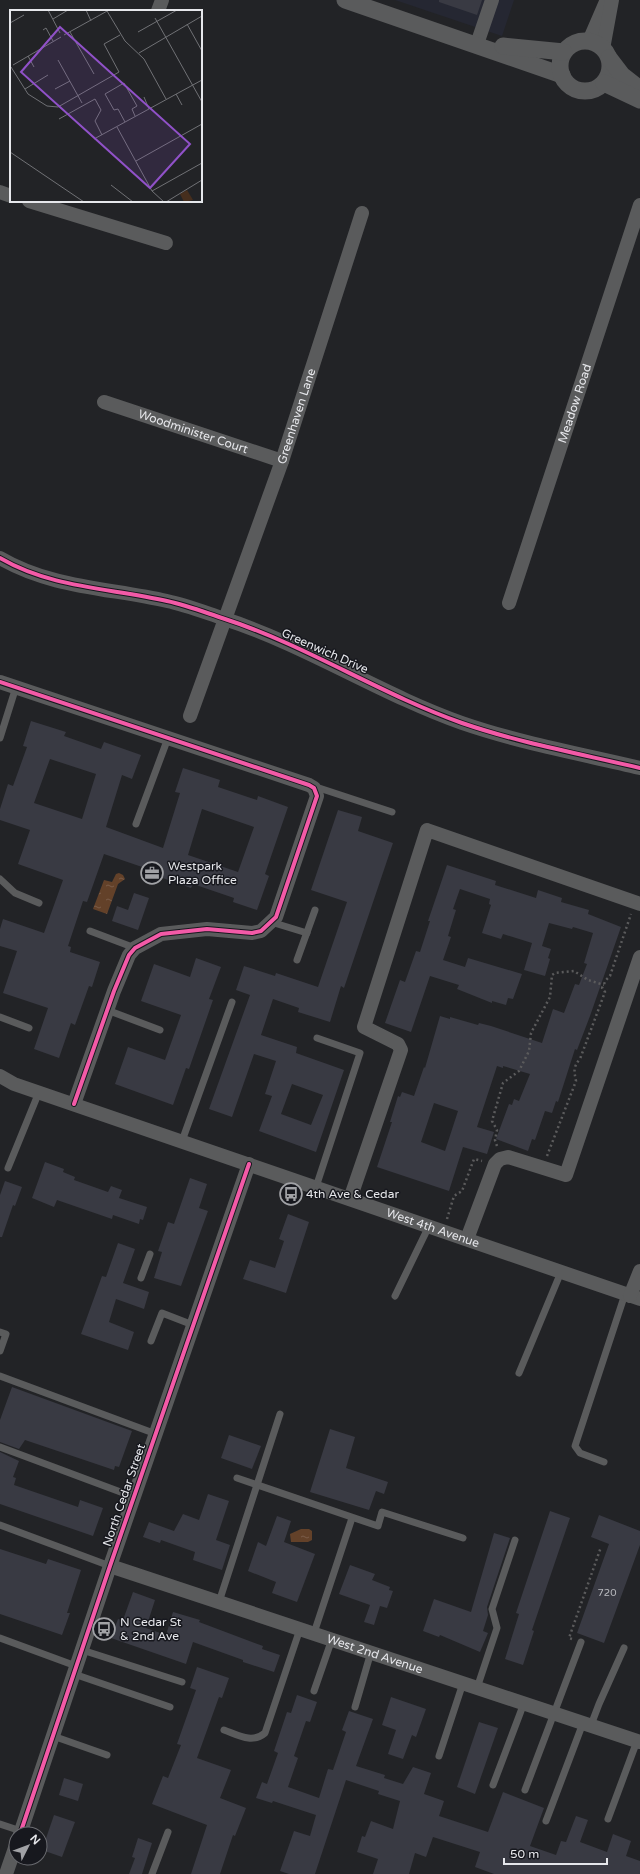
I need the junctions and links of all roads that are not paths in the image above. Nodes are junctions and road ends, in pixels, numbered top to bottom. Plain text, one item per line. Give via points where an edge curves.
1 (162, 0) edge
2 (345, 0) edge
3 (492, 0) edge
4 (606, 0) edge
5 (612, 0) edge
6 (158, 10) edge
7 (477, 44) junction
8 (600, 49) junction
9 (564, 52) junction
10 (562, 74) junction
11 (604, 83) junction
12 (640, 89) edge
13 (640, 100) edge
14 (0, 192) edge
15 (10, 196) edge
16 (32, 202) edge
17 (640, 205) edge
18 (362, 213) dead end
19 (166, 242) dead end
20 (104, 402) dead end
21 (282, 461) junction
22 (0, 558) edge
23 (509, 603) dead end
24 (225, 619) junction
25 (0, 682) edge
26 (16, 687) junction
27 (190, 716) dead end
28 (0, 738) edge
29 (168, 738) junction
30 (640, 768) edge
31 (309, 785) junction
32 (392, 812) dead end
33 (136, 824) dead end
34 (0, 879) edge
35 (39, 902) dead end
36 (637, 903) edge
37 (315, 910) dead end
38 (271, 922) junction
39 (90, 931) dead end
40 (306, 933) junction
41 (135, 948) junction
42 (640, 957) edge
43 (297, 960) dead end
44 (232, 1002) dead end
45 (107, 1010) junction
46 (0, 1017) edge
47 (29, 1028) dead end
48 (160, 1030) dead end
49 (317, 1038) dead end
50 (0, 1076) edge
51 (0, 1083) edge
52 (14, 1084) junction
53 (39, 1092) junction
54 (74, 1104) junction
55 (182, 1141) junction
56 (249, 1164) junction
57 (8, 1168) dead end
58 (316, 1187) junction
59 (350, 1199) junction
60 (429, 1226) junction
61 (467, 1239) junction
62 (150, 1254) dead end
63 (640, 1271) edge
64 (561, 1272) junction
65 (140, 1278) dead end
66 (395, 1296) dead end
67 (632, 1296) edge
68 (193, 1325) junction
69 (0, 1332) edge
70 (151, 1341) dead end
71 (0, 1351) edge
72 (519, 1373) dead end
73 (0, 1376) edge
74 (280, 1414) dead end
75 (156, 1434) junction
76 (0, 1448) edge
77 (604, 1462) dead end
78 (237, 1478) dead end
79 (257, 1485) junction
80 (134, 1497) junction
81 (352, 1518) junction
82 (0, 1525) edge
83 (463, 1538) dead end
84 (515, 1540) dead end
85 (110, 1566) junction
86 (219, 1602) junction
87 (307, 1631) junction
88 (0, 1638) edge
89 (332, 1639) junction
90 (581, 1642) road end
91 (624, 1648) dead end
92 (82, 1650) junction
93 (371, 1652) junction
94 (75, 1670) junction
95 (182, 1682) dead end
96 (463, 1683) junction
97 (477, 1688) junction
98 (314, 1691) dead end
99 (524, 1703) junction
100 (170, 1707) dead end
101 (355, 1707) dead end
102 (556, 1714) junction
103 (587, 1724) junction
104 (224, 1730) dead end
105 (53, 1736) junction
106 (638, 1741) edge
107 (107, 1755) dead end
108 (439, 1756) dead end
109 (493, 1785) dead end
110 (525, 1790) dead end
111 (608, 1820) dead end
112 (546, 1821) dead end
113 (22, 1826) edge
114 (168, 1832) dead end
115 (152, 1874) edge

1 - 6 street
2 - 7 street
3 - 7 street
4 - 8 street
5 - 8 street
7 - 9 street
7 - 10 street
8 - 9 street via 575,43
8 - 11 street via 610,71
8 - 12 street via 622,75
9 - 10 street via 561,60
10 - 11 street via 569,85 581,90 593,90
11 - 13 street
14 - 15 street
16 - 19 street
17 - 23 street, Meadow Road
18 - 21 street, Greenhaven Lane
20 - 21 street, Woodminister Court
21 - 24 street, Greenhaven Lane
22 - 24 street, Greenwich Drive via 19,570 60,583 168,601
24 - 27 street, Greenhaven Lane
24 - 30 street, Greenwich Drive via 317,656 397,696 462,722 524,741
25 - 26 street
26 - 28 lane
26 - 29 street
29 - 31 street
29 - 33 lane
31 - 32 lane
31 - 38 street via 314,788 317,796 276,917
34 - 35 lane via 16,893
36 - 59 street via 427,830 364,1027 398,1044 401,1050
37 - 40 lane
38 - 40 lane
38 - 41 street via 261,931 252,933 207,929 161,934
39 - 41 lane
40 - 43 lane
41 - 45 street via 123,968
42 - 61 street via 566,1175 508,1157 500,1159 495,1164
44 - 55 lane
45 - 48 lane
45 - 54 street
46 - 47 lane
49 - 58 lane via 360,1053
50 - 52 street, West 4th Avenue
51 - 52 lane
52 - 53 street, West 4th Avenue
53 - 54 street, West 4th Avenue
53 - 57 lane
54 - 55 street, West 4th Avenue
55 - 56 street, West 4th Avenue
56 - 58 street, West 4th Avenue
56 - 68 street, North Cedar Street
58 - 59 street, West 4th Avenue
59 - 60 street, West 4th Avenue
60 - 61 street, West 4th Avenue
60 - 66 lane
61 - 64 street, West 4th Avenue
62 - 65 lane
63 - 67 street
64 - 67 street, West 4th Avenue
64 - 72 lane
67 - 77 lane via 575,1446 580,1453
68 - 70 lane via 162,1313
68 - 75 street, North Cedar Street
69 - 71 lane via 6,1334
73 - 75 lane
74 - 79 lane
75 - 80 street, North Cedar Street
76 - 80 lane
78 - 79 lane
79 - 81 lane
79 - 86 lane
80 - 85 street, North Cedar Street
81 - 83 lane via 378,1526 382,1512
81 - 87 lane
82 - 85 lane
84 - 97 lane via 492,1609 497,1628
85 - 86 street, West 2nd Avenue
85 - 92 street, North Cedar Street
86 - 87 street, West 2nd Avenue
87 - 89 street, West 2nd Avenue
87 - 104 lane via 265,1733 259,1738 252,1739
88 - 94 lane
89 - 93 street, West 2nd Avenue
89 - 98 lane
90 - 102 lane
91 - 103 lane
92 - 94 street, North Cedar Street
92 - 95 lane
93 - 96 street, West 2nd Avenue
93 - 101 lane
94 - 100 lane
94 - 105 street, North Cedar Street
96 - 97 street, West 2nd Avenue
96 - 108 lane
97 - 99 street, West 2nd Avenue
99 - 102 street, West 2nd Avenue
99 - 109 lane
102 - 103 street, West 2nd Avenue
102 - 110 lane
103 - 106 street, West 2nd Avenue
103 - 112 lane
105 - 107 lane
105 - 113 street, North Cedar Street
106 - 111 lane
114 - 115 lane

